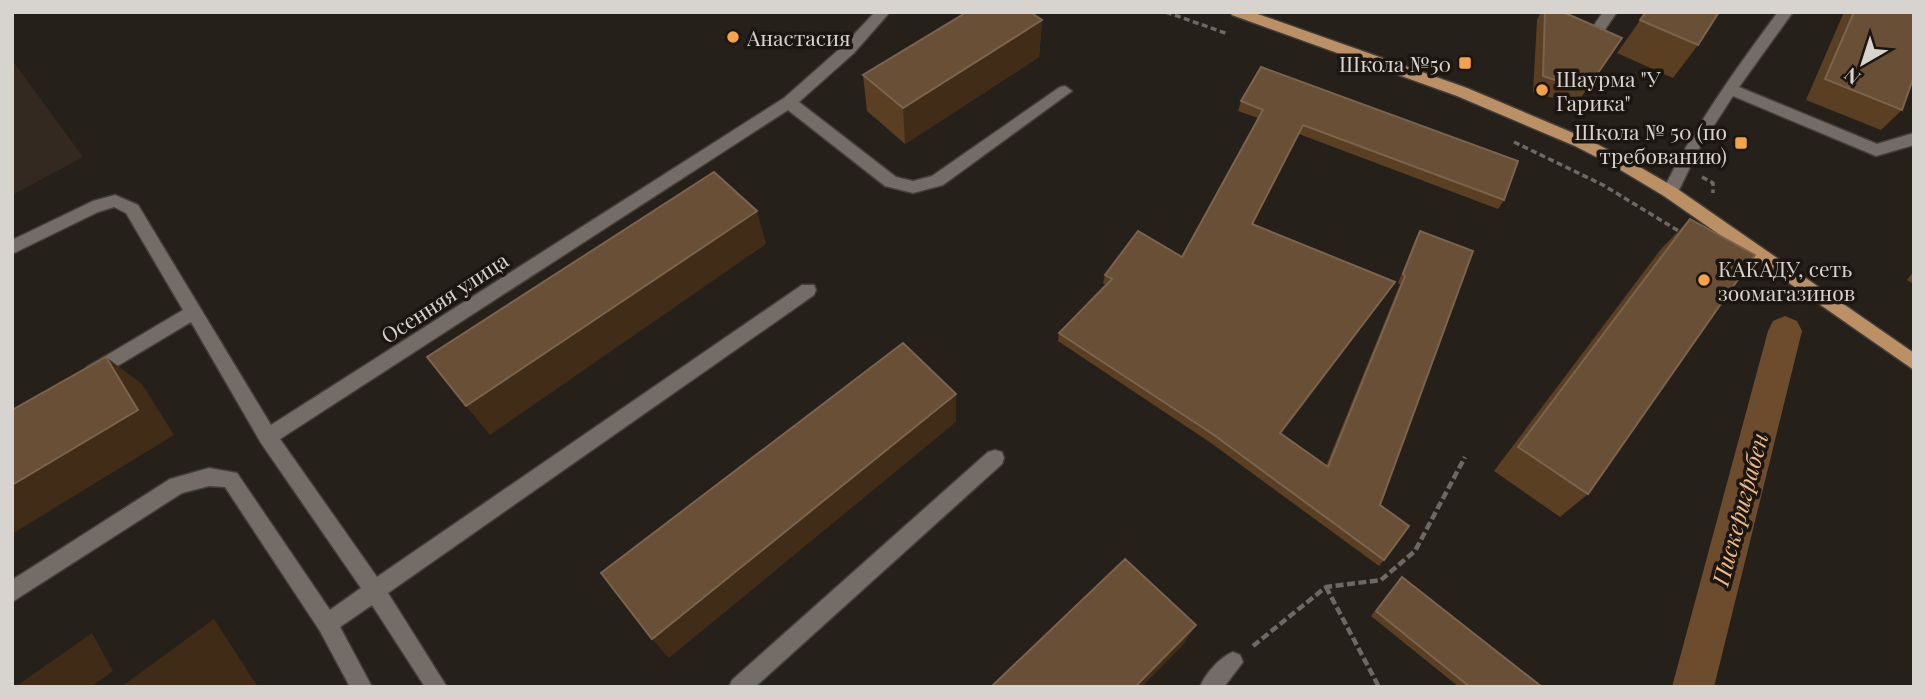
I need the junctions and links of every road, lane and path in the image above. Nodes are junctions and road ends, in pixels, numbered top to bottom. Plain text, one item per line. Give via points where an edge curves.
1 (883, 12) edge
2 (1166, 12) edge
3 (1237, 12) edge
4 (1610, 12) edge
5 (1786, 12) edge
6 (1595, 34) edge
7 (1238, 37) dead end
8 (1730, 89) junction
9 (1065, 91) dead end
10 (789, 102) junction
11 (1506, 138) dead end
12 (1914, 139) edge
13 (1670, 192) junction
14 (1689, 237) edge
15 (12, 248) edge
16 (808, 290) dead end
17 (195, 311) junction
18 (1914, 363) edge
19 (81, 379) edge
20 (268, 437) junction
21 (1465, 457) dead end
22 (995, 458) dead end
23 (1326, 587) junction
24 (375, 591) junction
25 (12, 592) edge
26 (327, 624) junction
27 (1233, 662) joint
28 (362, 687) edge
29 (437, 687) edge
30 (739, 687) edge
31 (1210, 687) edge
32 (1379, 687) edge

1 - 10 street, Осенняя улица
2 - 7 path
3 - 13 main road via 1462,92 1580,142
4 - 6 street
5 - 8 street
8 - 12 street via 1876,149
8 - 13 street
9 - 10 street via 937,181 913,187 891,182
10 - 20 street, Осенняя улица
11 - 14 path via 1604,185
13 - 18 main road
15 - 17 street via 93,207 115,201 132,209
16 - 24 street
17 - 19 street
17 - 20 street
20 - 24 street
21 - 23 path via 1415,551 1381,580
22 - 30 street
23 - 27 path
23 - 32 path
24 - 26 street
24 - 29 street
25 - 26 street via 177,485 209,477 230,478
26 - 28 street
27 - 31 street

